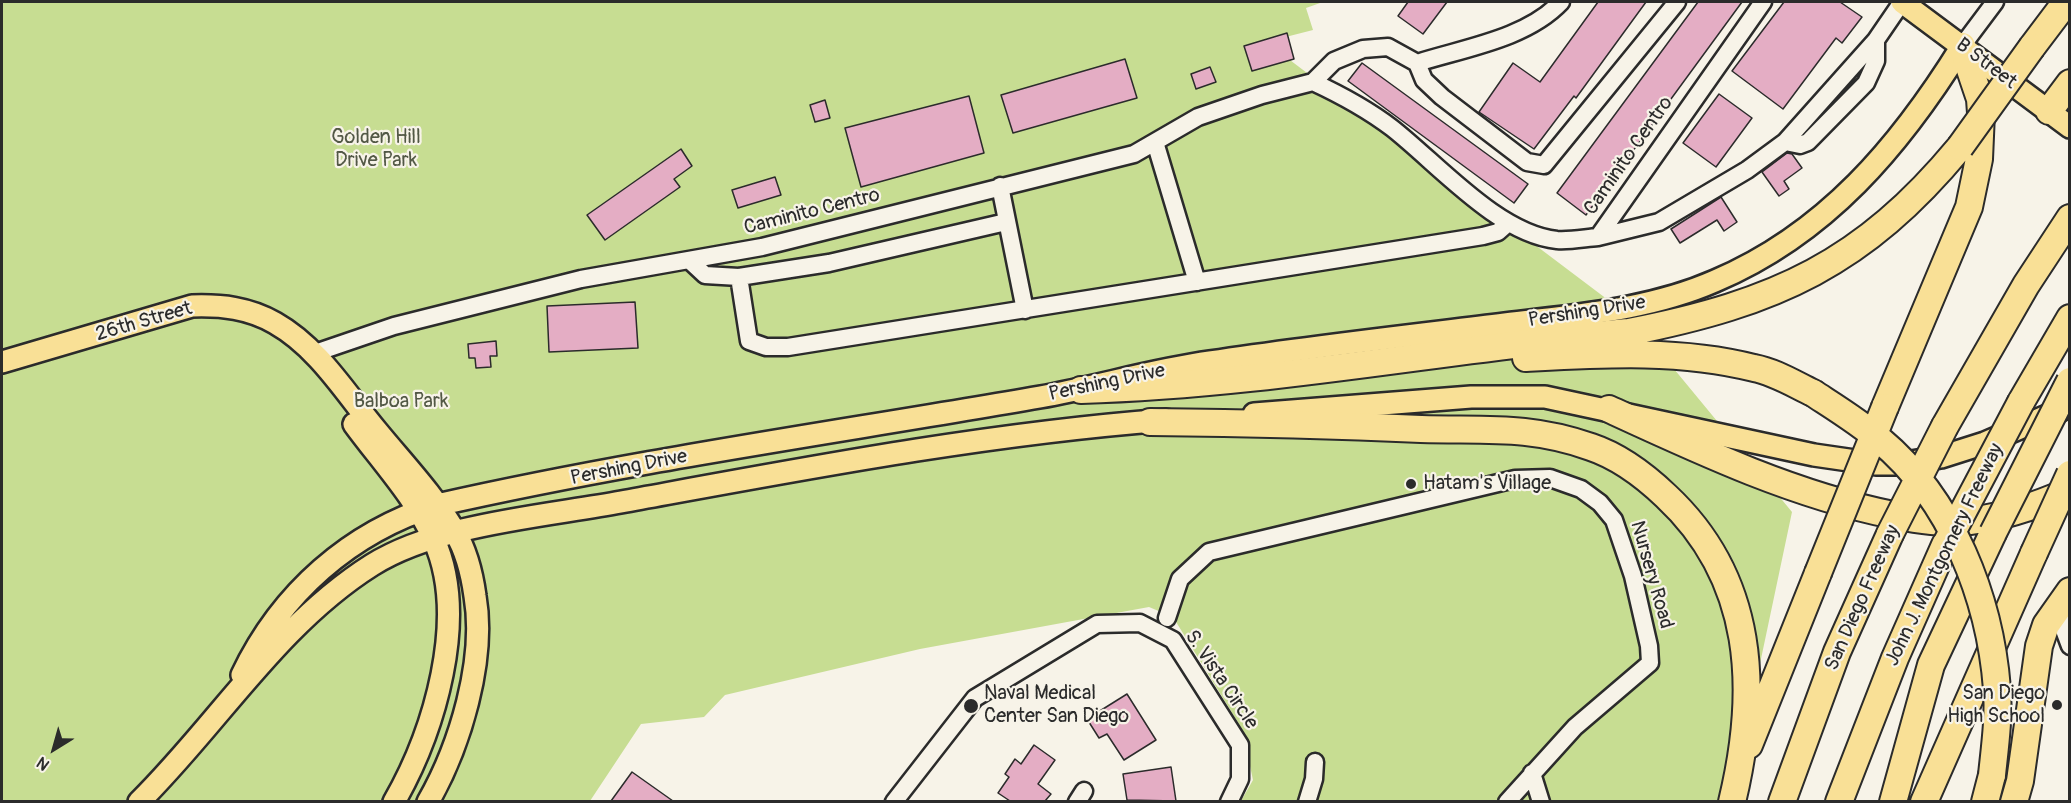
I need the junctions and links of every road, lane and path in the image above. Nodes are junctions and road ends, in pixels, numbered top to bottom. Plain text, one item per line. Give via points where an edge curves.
1 (1561, 2) edge
2 (1677, 2) edge
3 (1763, 2) edge
4 (1902, 2) edge
5 (1995, 2) edge
6 (2066, 2) edge
7 (1962, 46) junction
8 (1417, 63) junction
9 (1313, 82) junction
10 (2070, 82) edge
11 (2049, 111) junction
12 (2070, 127) edge
13 (1155, 142) junction
14 (1000, 186) junction
15 (2070, 218) edge
16 (1006, 222) junction
17 (1507, 224) junction
18 (1598, 237) junction
19 (690, 261) junction
20 (739, 277) junction
21 (1197, 282) junction
22 (1025, 309) junction
23 (2070, 318) edge
24 (312, 354) junction
25 (2, 362) edge
26 (1327, 369) junction
27 (2070, 381) edge
28 (1081, 390) junction
29 (2070, 406) edge
30 (1609, 409) junction
31 (1150, 422) junction
32 (2070, 474) edge
33 (2070, 491) edge
34 (427, 508) junction
35 (455, 532) junction
36 (434, 538) junction
37 (2070, 591) edge
38 (2070, 616) edge
39 (1167, 618) dead end
40 (2070, 646) edge
41 (235, 691) junction
42 (1742, 760) junction
43 (1315, 762) dead end
44 (1532, 773) junction
45 (140, 801) edge
46 (394, 801) edge
47 (429, 801) edge
48 (894, 801) edge
49 (1229, 801) edge
50 (1307, 801) edge
51 (1507, 801) edge
52 (1541, 801) edge
53 (1732, 801) edge
54 (1782, 801) edge
55 (1839, 801) edge
56 (1893, 801) edge
57 (1924, 801) edge
58 (1985, 801) edge
59 (2014, 801) edge

1 - 8 street via 1537,21 1513,32
2 - 8 street via 1544,165 1527,162 1442,97 1424,80
3 - 18 street, Caminito Centro
4 - 7 main road, B Street
4 - 18 street via 1876,40 1876,61 1866,83 1808,142 1785,142 1747,170 1659,222
5 - 7 street
6 - 26 highway, bridge via 1960,147 1901,212 1834,262 1748,303 1629,332
7 - 11 main road, B Street
7 - 28 main road, Pershing Drive via 1894,144 1837,206 1778,249 1713,283 1656,302 1587,314 1206,362
7 - 42 highway, bridge via 1980,99 1977,175 1969,207
8 - 9 street, Caminito Centro via 1388,47 1364,49 1334,62
9 - 13 street, Caminito Centro via 1198,117
9 - 17 street, Caminito Centro via 1352,101 1391,128
10 - 11 highway
11 - 12 main road, B Street
13 - 14 street, Caminito Centro via 1134,154
13 - 21 street
14 - 16 street
14 - 19 street, Caminito Centro via 762,247
15 - 54 highway, San Diego Freeway, bridge via 1958,401 1890,534 1837,652
16 - 20 street via 829,263
16 - 22 street
17 - 18 street, Caminito Centro via 1556,240
17 - 21 street via 1498,232 1483,236
19 - 20 street via 705,275
19 - 24 street, Caminito Centro via 581,279 394,326
20 - 22 street via 749,340 766,347
21 - 22 street
23 - 55 highway, John J. Montgomery Freeway, bridge via 1945,545
24 - 25 main road, 26th Street via 299,339 275,323 247,310 219,305 167,312
24 - 34 main road, 26th Street via 347,414
26 - 28 highway via 1146,388
26 - 58 highway, bridge via 1662,354 1756,368 1813,393 1882,441 1907,467 1938,507 1962,550 1987,623 1995,663 1997,732
27 - 56 highway, bridge via 2011,495 1931,666
28 - 34 main road, Pershing Drive via 838,429
29 - 30 main road, Pershing Drive via 1985,444 1899,464 1803,452
30 - 31 main road, Pershing Drive via 1513,395
30 - 33 highway via 1795,487 1920,520 1986,518
31 - 35 main road, Pershing Drive via 873,455
31 - 42 highway via 1500,429 1527,431 1593,447 1651,482 1677,506 1708,544 1725,576 1736,601 1744,641
32 - 57 highway, bridge
34 - 35 main road
34 - 36 main road
34 - 41 main road, Pershing Drive via 351,547 309,578 256,645
35 - 36 main road, Pershing Drive
35 - 47 main road via 466,556 476,599 477,640 465,712
36 - 41 main road, Pershing Drive via 400,550 352,578 298,624
36 - 46 main road via 447,590 444,659 434,708 408,777
37 - 59 highway via 2046,625 2039,646
38 - 40 street via 2064,630
39 - 44 street, Nursery Road via 1180,579 1209,552 1515,479 1550,478 1581,489 1614,520 1633,576 1650,663 1575,727
41 - 45 main road, Pershing Drive
42 - 53 highway
43 - 50 street
44 - 51 street, Nursery Road
44 - 52 street
48 - 49 street, S. Vista Circle via 975,698 1097,624 1140,623 1173,640 1240,745 1240,779

